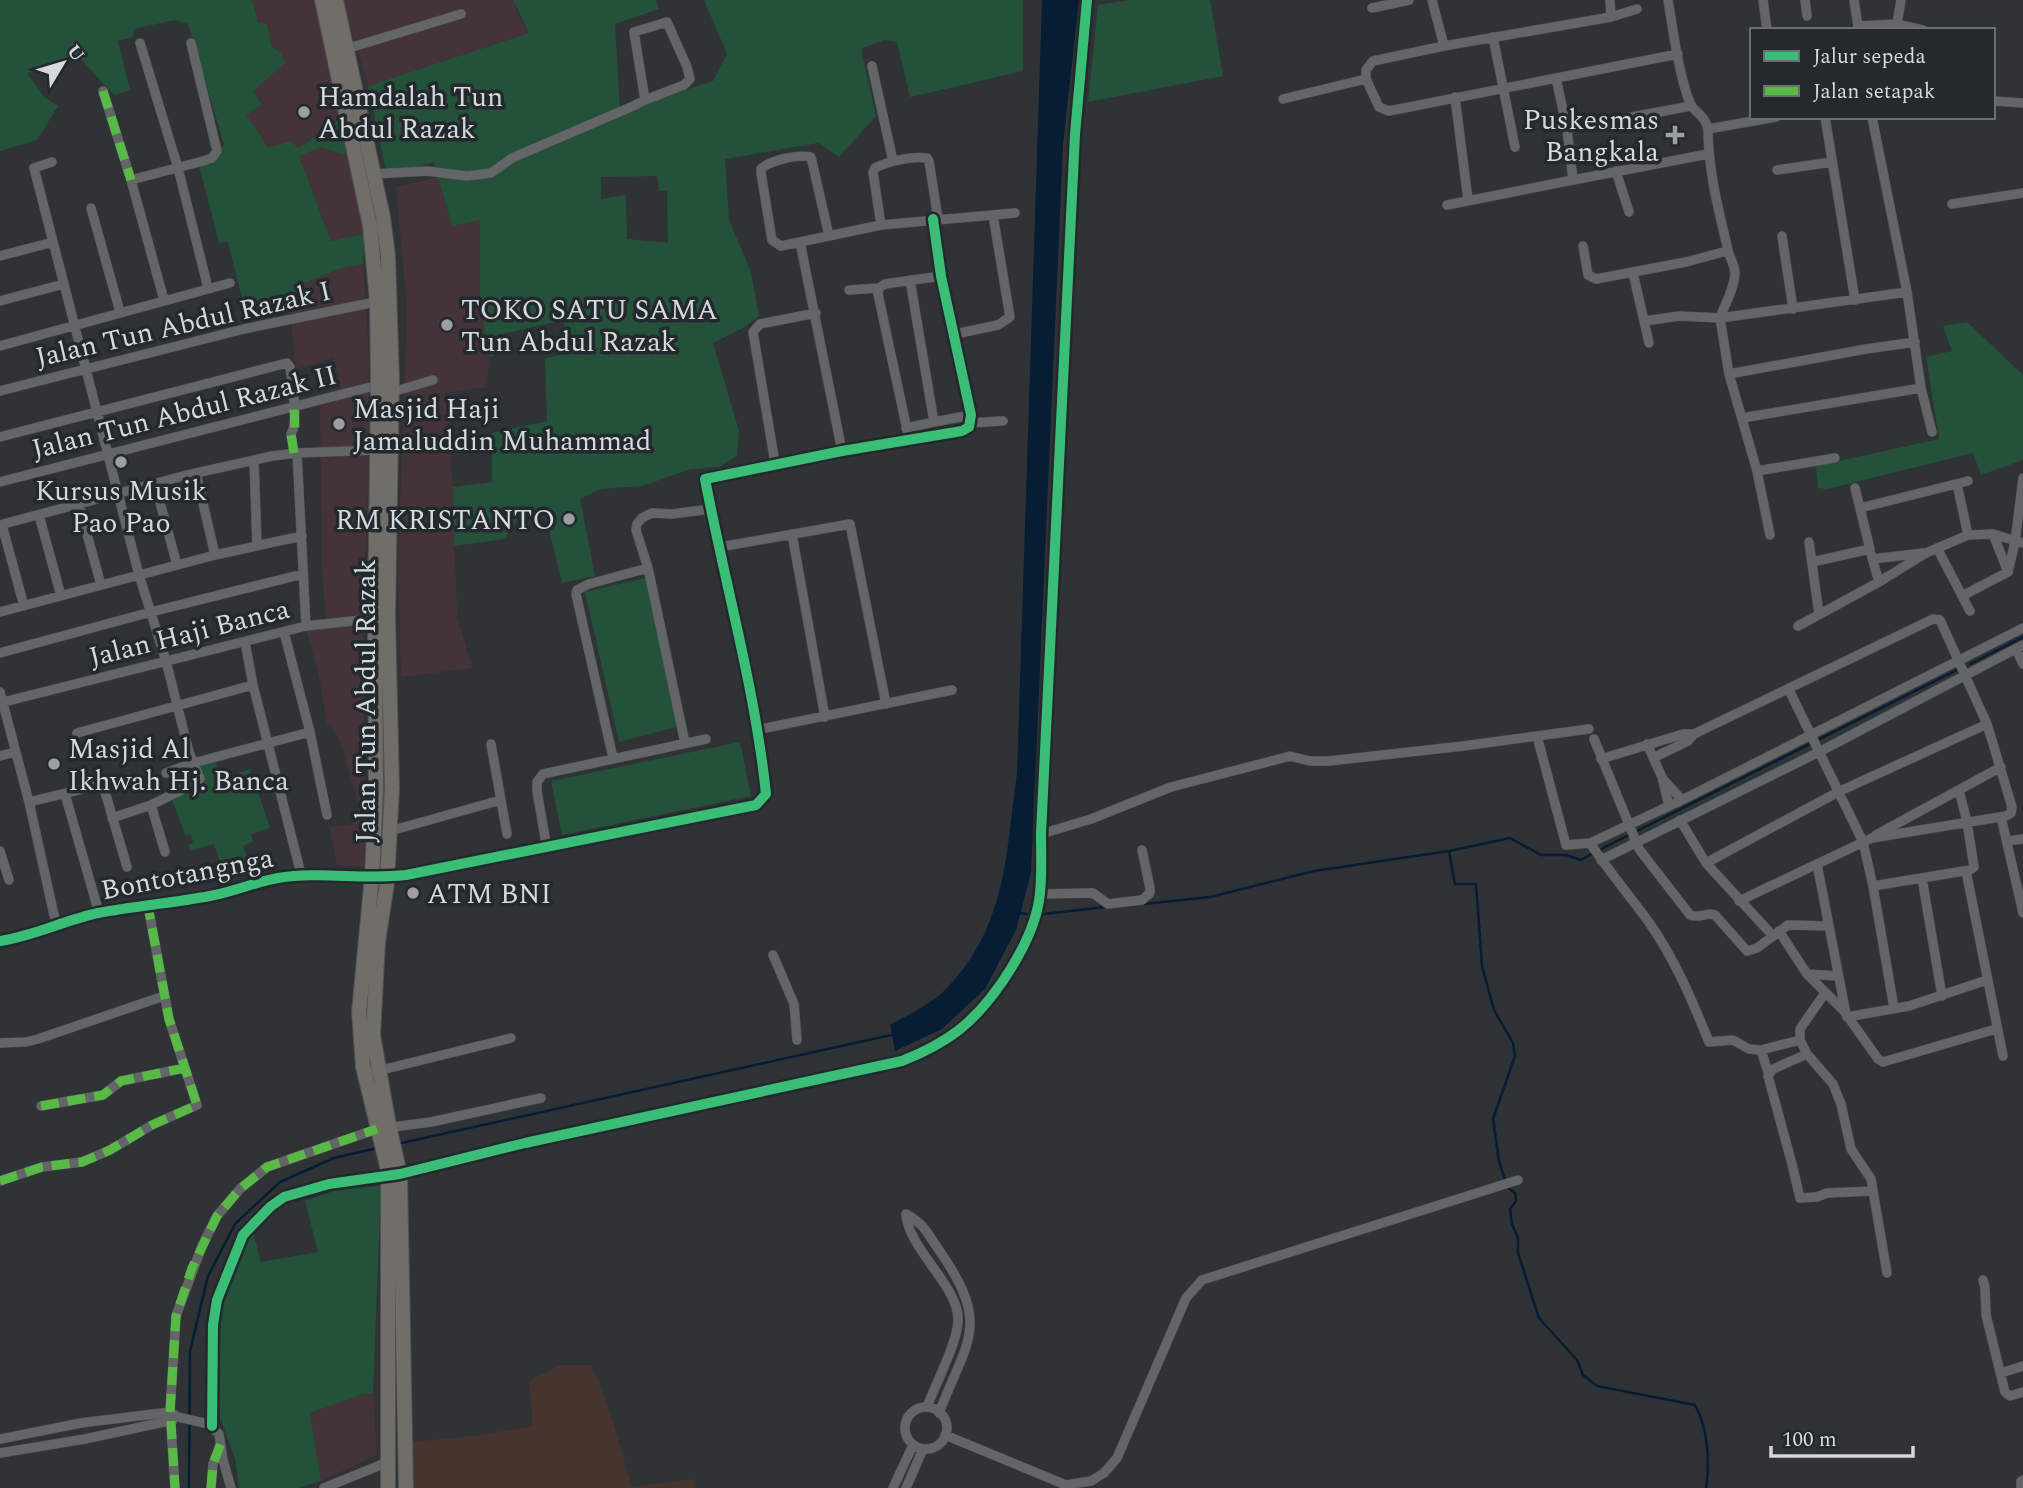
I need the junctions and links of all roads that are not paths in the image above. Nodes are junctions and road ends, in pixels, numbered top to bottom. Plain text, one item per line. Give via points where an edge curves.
1 (322, 0) edge
2 (336, 0) edge
3 (1087, 0) edge
4 (1409, 0) edge
5 (1432, 0) edge
6 (1610, 0) edge
7 (1668, 0) edge
8 (1763, 0) edge
9 (1805, 0) edge
10 (1854, 0) edge
11 (1901, 0) edge
12 (1372, 8) dead end
13 (1637, 9) dead end
14 (461, 14) dead end
15 (1807, 16) dead end
16 (1611, 17) junction
17 (1897, 24) junction
18 (1767, 28) edge
19 (1858, 28) edge
20 (1914, 28) edge
21 (1493, 37) junction
22 (140, 43) dead end
23 (191, 43) dead end
24 (1444, 46) junction
25 (346, 49) junction
26 (1678, 54) junction
27 (873, 66) dead end
28 (1556, 78) junction
29 (1366, 79) junction
30 (1502, 87) junction
31 (103, 91) dead end
32 (1455, 97) junction
33 (1283, 99) dead end
34 (645, 100) junction
35 (1995, 102) edge
36 (2023, 103) edge
37 (1691, 106) junction
38 (1765, 119) edge
39 (1825, 119) edge
40 (1872, 119) edge
41 (1567, 129) junction
42 (1708, 129) junction
43 (1515, 147) dead end
44 (1708, 154) junction
45 (893, 161) junction
46 (52, 162) dead end
47 (1832, 162) junction
48 (178, 167) junction
49 (1777, 170) dead end
50 (1616, 171) junction
51 (374, 174) junction
52 (131, 180) junction
53 (1573, 180) junction
54 (2023, 193) edge
55 (1468, 200) junction
56 (1952, 204) dead end
57 (1447, 205) dead end
58 (91, 208) dead end
59 (1629, 212) dead end
60 (1015, 213) dead end
61 (993, 215) junction
62 (935, 219) junction
63 (881, 225) junction
64 (829, 236) junction
65 (1782, 236) dead end
66 (53, 242) junction
67 (800, 242) junction
68 (1583, 246) dead end
69 (1727, 251) junction
70 (0, 256) edge
71 (1633, 273) junction
72 (941, 276) junction
73 (910, 281) junction
74 (230, 283) dead end
75 (64, 284) junction
76 (208, 288) junction
77 (879, 288) junction
78 (849, 290) dead end
79 (1907, 292) junction
80 (164, 300) junction
81 (383, 300) junction
82 (1855, 300) junction
83 (0, 301) edge
84 (1793, 309) junction
85 (120, 312) junction
86 (816, 313) junction
87 (1720, 318) junction
88 (1645, 321) junction
89 (75, 326) junction
90 (955, 334) junction
91 (1915, 342) junction
92 (1649, 343) dead end
93 (0, 346) edge
94 (85, 368) junction
95 (1729, 374) junction
96 (433, 380) dead end
97 (385, 388) junction
98 (1921, 388) junction
99 (0, 391) edge
100 (294, 407) junction
101 (96, 412) junction
102 (1742, 418) junction
103 (971, 419) junction
104 (1003, 421) dead end
105 (934, 422) junction
106 (906, 428) junction
107 (1932, 432) dead end
108 (0, 437) edge
109 (909, 439) junction
110 (378, 450) junction
111 (842, 451) junction
112 (296, 453) junction
113 (107, 454) junction
114 (1835, 458) dead end
115 (254, 460) junction
116 (775, 463) junction
117 (1757, 471) junction
118 (196, 473) junction
119 (2023, 478) edge
120 (1968, 481) dead end
121 (0, 482) edge
122 (155, 484) junction
123 (1957, 484) junction
124 (1855, 488) dead end
125 (117, 495) junction
126 (79, 505) junction
127 (710, 509) junction
128 (1860, 509) junction
129 (39, 516) junction
130 (862, 521) dead end
131 (850, 524) junction
132 (1, 525) edge
133 (792, 534) junction
134 (1993, 534) junction
135 (1770, 535) dead end
136 (1968, 535) junction
137 (302, 536) junction
138 (1809, 542) dead end
139 (2019, 542) edge
140 (257, 546) junction
141 (720, 547) junction
142 (1937, 548) junction
143 (1926, 553) junction
144 (1871, 554) junction
145 (215, 555) junction
146 (1812, 562) junction
147 (177, 565) junction
148 (648, 568) junction
149 (2008, 572) junction
150 (303, 574) junction
151 (139, 575) junction
152 (1879, 582) junction
153 (101, 586) junction
154 (61, 596) junction
155 (1962, 596) junction
156 (24, 606) junction
157 (1970, 611) dead end
158 (0, 612) edge
159 (150, 612) junction
160 (1819, 614) junction
161 (382, 618) junction
162 (306, 626) junction
163 (1798, 626) dead end
164 (2023, 628) edge
165 (284, 632) junction
166 (245, 642) junction
167 (2019, 647) edge
168 (0, 653) edge
169 (1958, 660) junction
170 (166, 661) junction
171 (2023, 664) edge
172 (1965, 676) junction
173 (253, 685) junction
174 (952, 690) dead end
175 (1789, 690) junction
176 (0, 692) edge
177 (1, 703) edge
178 (886, 704) junction
179 (177, 705) junction
180 (825, 717) junction
181 (1987, 724) junction
182 (1589, 729) dead end
183 (756, 730) junction
184 (310, 732) junction
185 (77, 733) dead end
186 (1694, 734) junction
187 (1811, 735) junction
188 (1537, 736) junction
189 (706, 739) dead end
190 (1594, 739) dead end
191 (267, 742) junction
192 (685, 743) junction
193 (491, 744) dead end
194 (1647, 744) junction
195 (15, 752) junction
196 (1819, 752) junction
197 (0, 756) edge
198 (613, 758) junction
199 (1654, 758) junction
200 (1601, 759) junction
201 (193, 763) junction
202 (2001, 767) junction
203 (166, 773) dead end
204 (1662, 777) junction
205 (129, 778) dead end
206 (103, 785) junction
207 (1959, 790) junction
208 (1838, 792) junction
209 (65, 794) junction
210 (501, 800) junction
211 (1682, 800) junction
212 (29, 802) junction
213 (151, 805) junction
214 (1669, 806) junction
215 (327, 815) dead end
216 (2001, 817) junction
217 (112, 818) junction
218 (1680, 820) junction
219 (1967, 822) junction
220 (1627, 825) junction
221 (390, 831) junction
222 (507, 834) dead end
223 (1041, 834) junction
224 (1872, 838) junction
225 (2023, 839) edge
226 (2007, 841) junction
227 (1635, 842) junction
228 (1863, 842) junction
229 (1590, 843) junction
230 (547, 849) junction
231 (1142, 850) dead end
232 (0, 851) edge
233 (166, 852) dead end
234 (1601, 860) junction
235 (1706, 863) junction
236 (1817, 864) junction
237 (127, 867) dead end
238 (1966, 871) junction
239 (301, 874) junction
240 (372, 876) junction
241 (387, 877) junction
242 (1922, 878) junction
243 (9, 880) dead end
244 (1873, 886) junction
245 (1040, 894) junction
246 (1739, 901) junction
247 (148, 906) junction
248 (99, 913) junction
249 (2023, 913) edge
250 (56, 924) junction
251 (1829, 926) junction
252 (1776, 934) junction
253 (0, 941) edge
254 (773, 955) dead end
255 (1807, 974) junction
256 (1838, 976) junction
257 (1987, 980) junction
258 (1825, 993) junction
259 (164, 996) junction
260 (1942, 996) junction
261 (1894, 1008) junction
262 (1847, 1015) junction
263 (1996, 1029) junction
264 (511, 1038) dead end
265 (797, 1040) dead end
266 (1800, 1040) junction
267 (0, 1043) edge
268 (1761, 1050) junction
269 (1807, 1054) junction
270 (2003, 1056) dead end
271 (185, 1068) junction
272 (1768, 1072) junction
273 (372, 1073) junction
274 (541, 1098) dead end
275 (41, 1106) dead end
276 (384, 1131) junction
277 (394, 1172) junction
278 (1518, 1180) dead end
279 (0, 1181) edge
280 (1874, 1191) junction
281 (1887, 1273) dead end
282 (1983, 1280) dead end
283 (2023, 1366) edge
284 (2001, 1373) junction
285 (2023, 1392) edge
286 (927, 1408) junction
287 (939, 1413) junction
288 (175, 1417) junction
289 (81, 1423) junction
290 (210, 1425) junction
291 (945, 1435) junction
292 (0, 1439) edge
293 (85, 1439) junction
294 (221, 1443) junction
295 (913, 1445) junction
296 (923, 1449) junction
297 (0, 1453) edge
298 (388, 1462) junction
299 (2023, 1480) edge
300 (175, 1488) edge
301 (211, 1488) edge
302 (231, 1488) edge
303 (324, 1488) edge
304 (388, 1488) edge
305 (406, 1488) edge
306 (893, 1488) edge
307 (906, 1488) edge
308 (2021, 1488) edge

1 - 81 main road, Jalan Tun Abdul Razak
2 - 25 main road, Jalan Tun Abdul Razak
3 - 223 street via 1075,134
4 - 12 street
5 - 24 street
6 - 16 street
7 - 26 street
8 - 18 street
9 - 15 street
10 - 19 street
11 - 17 street
13 - 16 street
14 - 25 street
16 - 21 street
17 - 19 street
17 - 20 street
21 - 24 street
21 - 30 street
22 - 48 street
23 - 48 street via 217,151 212,158
24 - 29 street via 1373,61
25 - 51 main road, Jalan Tun Abdul Razak
26 - 28 street
26 - 37 street
27 - 45 street
28 - 30 street
28 - 41 street
29 - 32 street via 1385,111
29 - 33 street
30 - 32 street
30 - 43 street
31 - 52 street
32 - 55 street
34 - 34 street via 690,79 667,22 634,33
34 - 51 street via 512,158 491,173
35 - 36 street
37 - 41 street
37 - 42 street via 1703,115
38 - 42 street
39 - 47 street
40 - 79 street
41 - 53 street
42 - 44 street
44 - 50 street
44 - 69 street
45 - 62 street via 927,158
45 - 63 street via 873,172
46 - 66 street via 34,168
47 - 49 street
47 - 82 street
48 - 52 street
48 - 76 street
50 - 53 street
50 - 59 street
51 - 81 main road, Jalan Tun Abdul Razak via 385,231
52 - 80 street
53 - 55 street
54 - 56 street
55 - 57 street
58 - 85 street
60 - 61 street
61 - 62 street
61 - 90 street via 1010,317 998,325
62 - 63 street
62 - 72 street
63 - 64 street
64 - 67 street
64 - 67 street via 811,157 766,164 761,173 772,240 781,246
65 - 84 street
66 - 70 street
66 - 75 street
67 - 86 street
68 - 71 street via 1585,268 1592,278
69 - 71 street
69 - 87 street via 1735,270
71 - 88 street
72 - 73 street
72 - 90 street
73 - 77 street
73 - 105 street
74 - 76 street
75 - 83 street
75 - 89 street
76 - 80 street
77 - 78 street
77 - 106 street
79 - 82 street
79 - 91 street
80 - 85 street
81 - 94 street, Jalan Tun Abdul Razak I via 244,328
81 - 97 main road, Jalan Tun Abdul Razak
82 - 84 street
84 - 87 street
85 - 89 street
86 - 111 street
86 - 116 street via 760,324 753,332
87 - 88 street via 1679,316
87 - 95 street
88 - 92 street
89 - 93 street
89 - 94 street
90 - 103 street
91 - 95 street
91 - 98 street
94 - 99 street, Jalan Tun Abdul Razak I
94 - 101 street
95 - 102 street
96 - 97 street, Jalan Tun Abdul Razak II
97 - 100 street, Jalan Tun Abdul Razak II
97 - 110 main road, Jalan Tun Abdul Razak
97 - 161 main road, Jalan Tun Abdul Razak
98 - 102 street
98 - 107 street
100 - 101 street via 287,363
100 - 112 street via 291,434
100 - 113 street, Jalan Tun Abdul Razak II
101 - 108 street
101 - 113 street
102 - 117 street
103 - 104 street
103 - 105 street
103 - 109 street via 962,431
105 - 106 street
106 - 109 street
109 - 111 street
110 - 112 street
110 - 161 main road, Jalan Tun Abdul Razak
111 - 116 street
112 - 115 street
112 - 137 street
113 - 121 street, Jalan Tun Abdul Razak II
113 - 125 street
114 - 117 street
115 - 118 street
115 - 140 street
116 - 127 street via 705,479
117 - 135 street
118 - 122 street
118 - 145 street
119 - 139 street
120 - 123 street
122 - 125 street
122 - 147 street
123 - 128 street
123 - 136 street
124 - 128 street
125 - 126 street
125 - 151 street
126 - 129 street
126 - 153 street
127 - 141 street
127 - 148 street via 652,513 642,518 636,530
128 - 144 street
129 - 132 street
129 - 154 street
130 - 131 street
131 - 133 street
131 - 178 street
132 - 156 street
133 - 141 street
133 - 180 street
134 - 136 street
134 - 139 street
134 - 149 street
136 - 142 street
137 - 140 street
137 - 150 street
138 - 146 street
139 - 149 street
140 - 145 street
141 - 183 street
142 - 143 street
142 - 155 street
143 - 144 street
143 - 152 street
144 - 146 street
144 - 152 street
145 - 147 street
146 - 160 street
147 - 151 street
148 - 192 street
148 - 198 street via 589,583 576,594
149 - 155 street
150 - 159 street
150 - 162 street
151 - 153 street
151 - 159 street
152 - 160 street
153 - 154 street
154 - 156 street
155 - 157 street
156 - 158 street
159 - 168 street
159 - 170 street
160 - 163 street
161 - 162 street, Jalan Haji Banca
161 - 221 main road, Jalan Tun Abdul Razak via 392,788
161 - 240 main road, Jalan Tun Abdul Razak
162 - 165 street, Jalan Haji Banca
164 - 169 street
165 - 166 street, Jalan Haji Banca
165 - 184 street
166 - 170 street, Jalan Haji Banca
166 - 173 street
167 - 171 street
167 - 172 street
169 - 172 street
169 - 175 street via 1940,620 1933,619
169 - 187 street
170 - 177 street, Jalan Haji Banca
170 - 179 street
172 - 181 street
172 - 196 street
173 - 179 street
173 - 191 street
174 - 178 street
175 - 186 street
175 - 187 street
176 - 177 street
177 - 195 street
178 - 180 street
179 - 185 street
179 - 201 street
180 - 183 street
181 - 202 street
181 - 208 street
182 - 188 street
183 - 230 street, Bontotangnga via 766,794 756,805
184 - 191 street
184 - 215 street
186 - 194 street
186 - 199 street
187 - 196 street
187 - 211 street
188 - 223 street via 1329,761 1290,756 1171,787
188 - 229 street via 1566,845
189 - 192 street
190 - 200 street
191 - 201 street
191 - 239 street
192 - 198 street
193 - 210 street
194 - 199 street
194 - 200 street
195 - 197 street
195 - 212 street
196 - 208 street
196 - 218 street
198 - 230 street via 549,771 540,777 537,791
199 - 204 street
200 - 220 street
201 - 203 street
201 - 213 street via 200,781
202 - 207 street
202 - 216 street via 2012,807 2010,815
204 - 211 street
204 - 214 street
205 - 206 street
206 - 209 street
206 - 217 street
207 - 219 street
207 - 224 street
208 - 228 street
208 - 235 street
209 - 212 street
209 - 248 street
210 - 221 street
210 - 222 street
211 - 214 street
212 - 250 street
213 - 217 street
213 - 233 street
214 - 220 street
216 - 219 street
216 - 226 street
217 - 237 street
218 - 227 street
218 - 235 street
219 - 224 street
219 - 238 street via 1975,866
220 - 227 street
220 - 229 street
221 - 241 main road, Jalan Tun Abdul Razak
223 - 245 street
224 - 228 street
225 - 226 street
226 - 249 street
227 - 234 street
227 - 252 street via 1692,916 1715,915 1746,951
228 - 236 street
228 - 244 street
229 - 234 street
230 - 241 street, Bontotangnga
231 - 245 street via 1150,894 1142,900 1108,904 1093,893
232 - 243 street
234 - 268 street via 1649,922 1682,976 1709,1042 1733,1040
235 - 246 street
236 - 246 street
236 - 251 street
238 - 242 street
238 - 257 street
239 - 240 street, Bontotangnga
239 - 247 street, Bontotangnga
240 - 241 street, Bontotangnga
240 - 273 main road, Jalan Tun Abdul Razak via 359,1012
241 - 273 main road, Jalan Tun Abdul Razak via 378,942
242 - 244 street
242 - 260 street
244 - 261 street
245 - 277 street via 1029,933 991,996 961,1028 916,1056
246 - 252 street
247 - 248 street, Bontotangnga
247 - 259 street
248 - 250 street, Bontotangnga
250 - 253 street, Bontotangnga
251 - 252 street via 1792,924
251 - 256 street
252 - 255 street
254 - 265 street via 794,1004
255 - 256 street
255 - 258 street
256 - 262 street
257 - 260 street
257 - 263 street
258 - 262 street
258 - 266 street via 1800,1030
259 - 267 street via 38,1039
259 - 271 street
260 - 261 street
261 - 262 street
262 - 263 street via 1883,1062
263 - 270 street
264 - 273 street
266 - 268 street
266 - 269 street
268 - 272 street
269 - 272 street
269 - 280 street via 1837,1091 1851,1149
271 - 275 street via 121,1082 103,1095
271 - 279 street via 197,1100 193,1108 82,1162 42,1167
272 - 280 street via 1800,1198
273 - 276 main road, Jalan Tun Abdul Razak
274 - 276 street
276 - 277 main road, Jalan Tun Abdul Razak
276 - 288 street via 267,1167 217,1216 176,1316
277 - 290 street via 284,1197 243,1235 217,1300
277 - 298 main road
277 - 305 main road
278 - 291 street via 1202,1280 1186,1298 1117,1458 1091,1481 1066,1485
280 - 281 street
282 - 284 street via 1986,1315
283 - 284 street
284 - 285 street via 2006,1394
286 - 287 street
286 - 287 street via 959,1317 938,1273 907,1226 906,1214 921,1222 961,1285 971,1321 968,1346
286 - 295 street via 914,1411 906,1421 906,1434
287 - 291 street via 946,1425
288 - 289 street
288 - 290 street
288 - 293 street
288 - 300 street
289 - 292 street
289 - 293 street
290 - 294 street
291 - 296 street via 939,1445
293 - 297 street
294 - 301 street
294 - 302 street
295 - 296 street
295 - 306 street
296 - 307 street
298 - 303 street
298 - 304 main road
299 - 308 street

